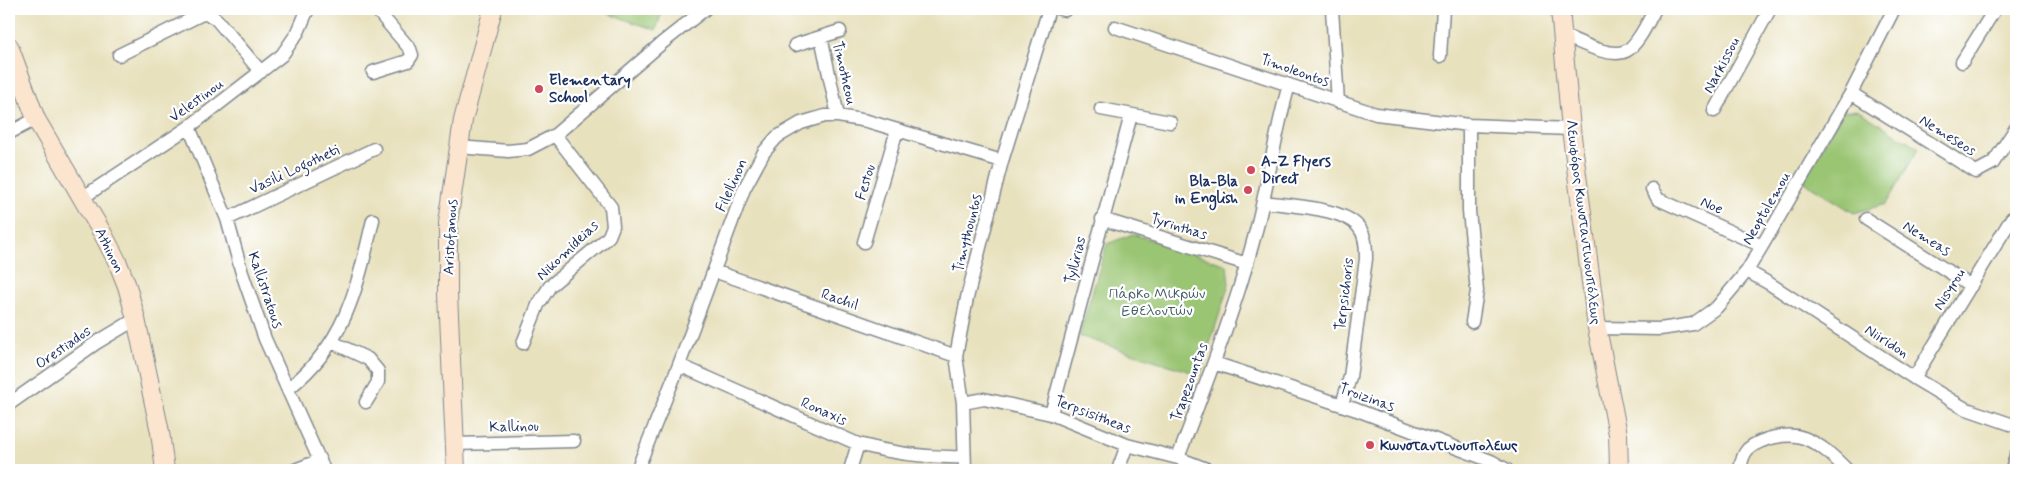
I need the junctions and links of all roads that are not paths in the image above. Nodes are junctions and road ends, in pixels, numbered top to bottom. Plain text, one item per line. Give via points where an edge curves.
1 (308, 9) edge
2 (376, 9) edge
3 (493, 9) edge
4 (705, 9) edge
5 (1049, 9) edge
6 (1332, 9) edge
7 (1443, 9) edge
8 (1560, 9) edge
9 (1655, 9) edge
10 (1770, 9) edge
11 (1894, 9) edge
12 (1995, 9) edge
13 (1116, 27) dead end
14 (840, 31) dead end
15 (1562, 35) junction
16 (821, 37) junction
17 (795, 45) dead end
18 (9, 46) edge
19 (119, 55) dead end
20 (1440, 56) dead end
21 (1962, 62) dead end
22 (12, 66) edge
23 (262, 72) junction
24 (373, 72) dead end
25 (1289, 85) junction
26 (1851, 93) junction
27 (1338, 102) junction
28 (1101, 109) dead end
29 (1714, 111) dead end
30 (1130, 115) junction
31 (838, 116) junction
32 (36, 119) junction
33 (1170, 122) dead end
34 (1469, 125) junction
35 (189, 127) junction
36 (2016, 128) edge
37 (1571, 129) junction
38 (897, 130) junction
39 (9, 133) edge
40 (555, 135) junction
41 (458, 147) junction
42 (374, 149) dead end
43 (1002, 161) junction
44 (1652, 188) dead end
45 (82, 198) junction
46 (1264, 202) junction
47 (2012, 218) dead end
48 (227, 219) junction
49 (1102, 219) junction
50 (1866, 219) dead end
51 (373, 220) dead end
52 (864, 242) dead end
53 (1762, 246) junction
54 (1246, 264) junction
55 (1747, 271) junction
56 (714, 272) junction
57 (1971, 286) junction
58 (136, 318) junction
59 (1472, 322) dead end
60 (1597, 328) junction
61 (332, 342) junction
62 (523, 343) dead end
63 (956, 356) junction
64 (1214, 363) junction
65 (679, 365) junction
66 (1914, 378) junction
67 (289, 388) junction
68 (366, 402) dead end
69 (963, 403) junction
70 (9, 404) edge
71 (1342, 405) junction
72 (1050, 414) junction
73 (2016, 426) edge
74 (1618, 434) junction
75 (574, 441) dead end
76 (454, 444) junction
77 (858, 444) junction
78 (1127, 445) junction
79 (2016, 455) edge
80 (1178, 458) junction
81 (964, 464) edge
82 (322, 465) edge
83 (641, 469) edge
84 (165, 470) edge
85 (295, 470) edge
86 (456, 470) edge
87 (850, 470) edge
88 (1118, 470) edge
89 (1209, 470) edge
90 (1507, 470) edge
91 (1619, 470) edge
92 (1632, 470) edge
93 (1740, 470) edge
94 (1847, 470) edge
95 (2012, 470) edge

1 - 23 street, Velestinou via 298,32 282,55
2 - 24 street via 412,55 408,61
3 - 41 street, Aristofanous
4 - 40 street
5 - 43 street, Timythountos
6 - 27 street
7 - 20 street
8 - 15 street, Λεωφόρος Κωνσταντινουπόλεως
9 - 15 street via 1640,36 1626,51 1610,54
10 - 29 street, Narkissou
11 - 26 street, Neoptolemou
12 - 21 street
13 - 25 street, Timoleontos
14 - 16 street, Timotheou
15 - 37 street, Λεωφόρος Κωνσταντινουπόλεως
16 - 17 street, Timotheou
16 - 31 street, Timotheou
18 - 22 street, Athinon
19 - 23 street via 207,14 217,20
22 - 32 street, Athinon
23 - 35 street, Velestinou
25 - 27 street, Timoleontos
25 - 46 street, Trapezountas via 1280,114
26 - 36 street, Nemeseos via 1976,172 1993,163
26 - 53 street, Neoptolemou
27 - 34 street, Timoleontos via 1376,114
28 - 30 street
30 - 33 street
30 - 49 street, Tyllirias
31 - 38 street, Filellinon
31 - 56 street, Filellinon via 825,116 801,124 777,138 764,152 744,189
32 - 39 street
32 - 45 street, Athinon
34 - 37 street, Timoleontos
34 - 59 street via 1469,211 1477,291
35 - 45 street, Velestinou
35 - 48 street, Kallistratous
37 - 60 street, Λεωφόρος Κωνσταντινουπόλεως
38 - 43 street, Filellinon
38 - 52 street, Festou
40 - 41 street via 528,149 508,151
40 - 62 street, Nikomideias via 611,207 612,226 604,241 550,286 538,305
41 - 76 street, Aristofanous via 448,223
42 - 48 street, Vasili Logotheti
43 - 63 street, Timythountos via 967,298
44 - 53 street, Noe via 1658,199
45 - 58 street, Athinon via 117,261
46 - 54 street, Trapezountas
46 - 71 street, Terpsichoris via 1336,213 1351,219 1361,229 1366,242 1350,377
47 - 57 street, Nisyrou
48 - 67 street, Kallistratous via 265,339
49 - 54 street, Tyrinthas
49 - 72 street, Tyllirias
50 - 57 street, Nemeas
51 - 61 street via 347,314
53 - 55 street, Neoptolemou
54 - 64 street, Trapezountas
55 - 60 street, Neoptolemou via 1717,307 1693,324 1660,329
55 - 66 street, Niiridon
56 - 63 street, Rachil
56 - 65 street, Filellinon
57 - 66 street, Nisyrou
58 - 70 street, Orestiados
58 - 84 street, Athinon
60 - 74 street, Λεωφόρος Κωνσταντινουπόλεως
61 - 67 street via 307,374
61 - 68 street via 368,359 378,370 378,382
63 - 69 street, Timythountos
64 - 71 street, Troizinas
64 - 80 street, Trapezountas
65 - 77 street, Ronaxis
65 - 83 street, Filellinon
66 - 73 street, Niiridon via 1964,408
67 - 82 street, Kallistratous
69 - 72 street, Terpsisitheas via 984,399
69 - 81 street, Timythountos
71 - 90 street, Troizinas via 1491,461
72 - 78 street, Terpsisitheas
74 - 91 street, Λεωφόρος Κωνσταντινουπόλεως
74 - 92 street, Λεωφόρος Κωνσταντινουπόλεως
75 - 76 street, Kallinou
76 - 86 street, Aristofanous
77 - 81 street, Ronaxis via 886,452
77 - 87 street
78 - 80 street, Terpsisitheas
78 - 88 street
79 - 95 street
80 - 89 street, Terpsisitheas
82 - 85 street, Kallistratous
93 - 94 street via 1747,450 1760,442 1790,436 1803,438 1828,451

